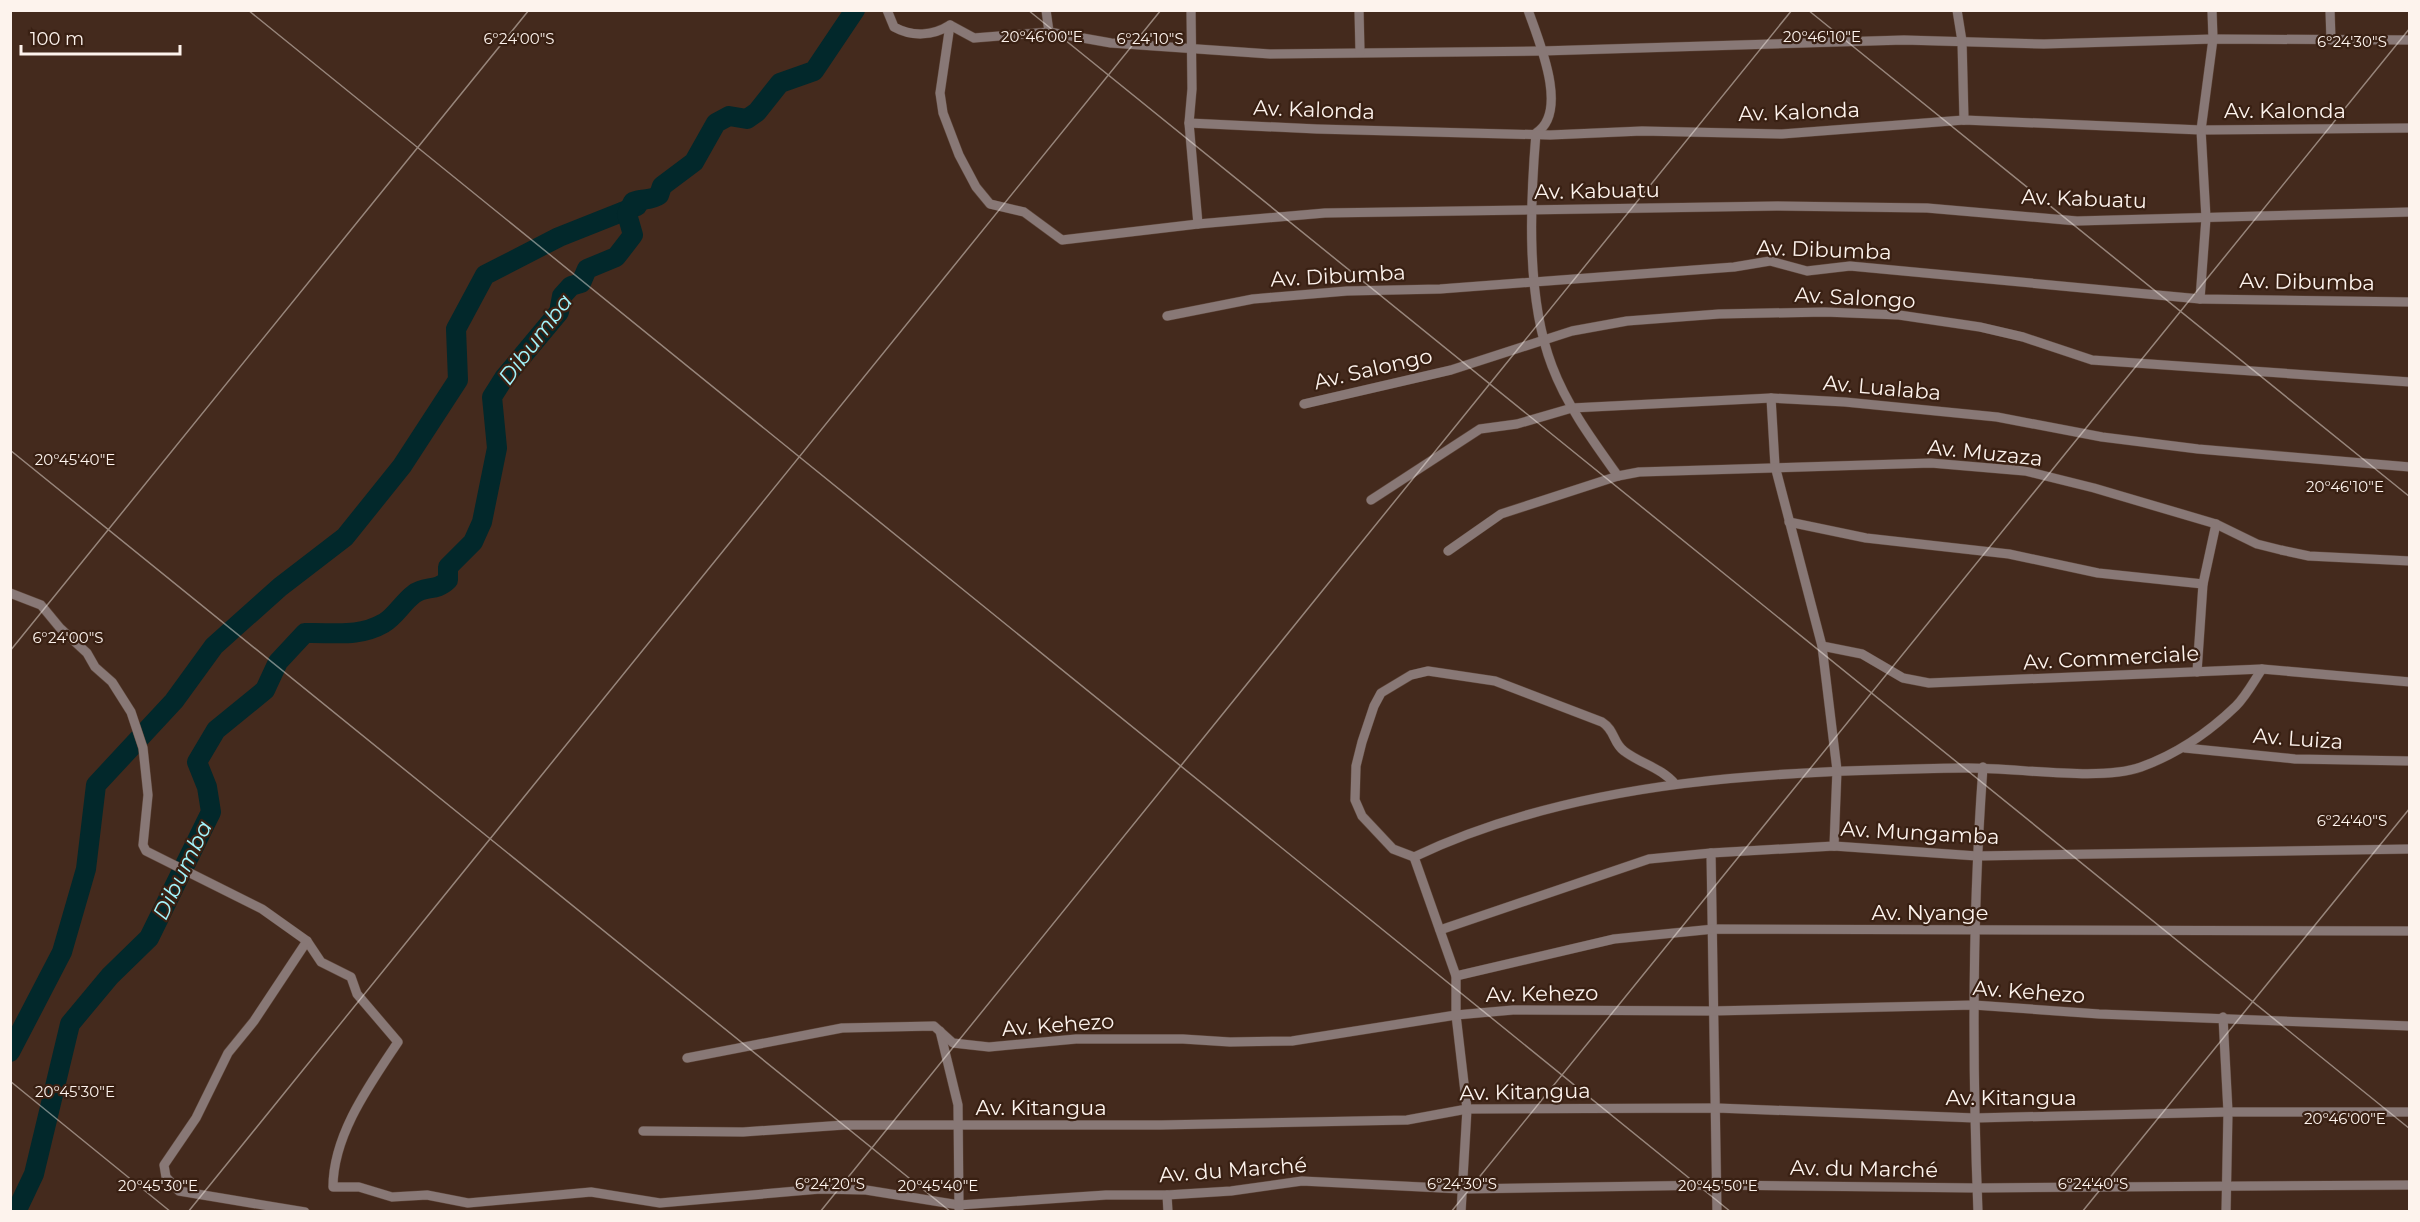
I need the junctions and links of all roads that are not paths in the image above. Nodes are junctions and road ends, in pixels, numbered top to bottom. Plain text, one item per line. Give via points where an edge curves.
1 (887, 10) edge
2 (1046, 10) edge
3 (1191, 10) edge
4 (1359, 10) edge
5 (1528, 10) edge
6 (1957, 10) edge
7 (2212, 10) edge
8 (2330, 10) edge
9 (950, 25) junction
10 (1049, 32) junction
11 (2213, 39) junction
12 (2331, 40) junction
13 (2409, 40) edge
14 (1962, 41) junction
15 (1192, 50) junction
16 (1542, 51) junction
17 (1360, 52) junction
18 (1964, 120) junction
19 (1189, 123) junction
20 (2409, 128) edge
21 (2201, 130) junction
22 (1536, 133) junction
23 (1534, 210) junction
24 (2409, 212) edge
25 (2206, 218) junction
26 (1198, 224) junction
27 (1534, 280) junction
28 (2200, 299) junction
29 (2409, 302) edge
30 (1167, 316) dead end
31 (1544, 341) junction
32 (2409, 382) edge
33 (1771, 398) junction
34 (1304, 404) dead end
35 (1572, 408) junction
36 (1775, 466) junction
37 (2409, 466) edge
38 (1618, 476) junction
39 (1371, 500) dead end
40 (1789, 522) junction
41 (2216, 524) junction
42 (1448, 551) dead end
43 (2409, 561) edge
44 (2203, 584) junction
45 (10, 593) edge
46 (1822, 646) junction
47 (2262, 669) junction
48 (2197, 672) junction
49 (2409, 682) edge
50 (2185, 748) junction
51 (2409, 762) edge
52 (1983, 767) junction
53 (1838, 770) junction
54 (1675, 784) junction
55 (1834, 846) junction
56 (2409, 849) edge
57 (1711, 853) junction
58 (1977, 856) junction
59 (1414, 857) junction
60 (1714, 929) junction
61 (1440, 930) junction
62 (1976, 931) junction
63 (2409, 931) edge
64 (307, 941) junction
65 (1456, 976) junction
66 (1974, 1005) junction
67 (1712, 1011) junction
68 (1456, 1015) junction
69 (2223, 1017) junction
70 (2409, 1026) edge
71 (940, 1031) junction
72 (687, 1058) dead end
73 (1717, 1107) junction
74 (1467, 1109) junction
75 (2228, 1112) junction
76 (2409, 1112) edge
77 (1975, 1118) junction
78 (958, 1125) junction
79 (643, 1131) dead end
80 (1716, 1185) junction
81 (2225, 1185) junction
82 (2409, 1185) edge
83 (1977, 1188) junction
84 (1462, 1189) junction
85 (1167, 1195) junction
86 (959, 1208) edge
87 (305, 1212) edge
88 (1168, 1212) edge
89 (1461, 1212) edge
90 (1717, 1212) edge
91 (1978, 1212) edge
92 (2226, 1212) edge

1 - 9 street via 894,27 901,30 918,34 938,32
2 - 10 street
3 - 15 street
4 - 17 street
5 - 16 street
6 - 14 street
7 - 11 street
8 - 12 street
9 - 10 street via 974,38
9 - 26 street, Av. Kabuatu via 940,84 943,112 959,155 990,204 1024,212 1062,240
10 - 15 street via 1111,43
11 - 12 street
11 - 14 street via 2044,44
11 - 21 street
12 - 13 street
14 - 16 street
14 - 18 street
15 - 17 street via 1270,54
15 - 19 street
16 - 17 street
16 - 22 street via 1551,84 1551,105 1543,129
18 - 21 street, Av. Kalonda
18 - 22 street, Av. Kalonda via 1782,134
19 - 22 street, Av. Kalonda
19 - 26 street
20 - 21 street, Av. Kalonda
21 - 25 street
22 - 23 street
23 - 25 street, Av. Kabuatu via 1777,206 1927,208 2077,221
23 - 26 street, Av. Kabuatu via 1325,213
23 - 27 street
24 - 25 street, Av. Kabuatu
25 - 28 street
27 - 28 street, Av. Dibumba via 1734,267 1770,261 1807,271 1851,266
27 - 30 street, Av. Dibumba via 1253,299
27 - 31 street
28 - 29 street, Av. Dibumba
31 - 32 street, Av. Salongo via 1572,331 1627,321 1719,314 1836,312 1899,315 1980,327 2092,360
31 - 34 street, Av. Salongo via 1451,370
31 - 35 street
33 - 35 street, Av. Lualaba
33 - 36 street
33 - 37 street, Av. Lualaba via 1997,417 2102,437 2177,446
35 - 38 street
35 - 39 street, Av. Lualaba via 1516,424 1480,429
36 - 38 street, Av. Muzaza
36 - 40 street
36 - 41 street, Av. Muzaza via 1930,464 2025,471
38 - 42 street, Av. Muzaza via 1501,514
40 - 44 street via 1866,538 2009,554 2098,573
40 - 46 street
41 - 43 street, Av. Muzaza via 2257,544 2309,556
41 - 44 street
44 - 48 street
45 - 64 street via 41,605 87,652 131,712 143,748 148,795 143,845 146,851 262,909
46 - 48 street, Av. Commerciale via 1862,654 1903,678 1929,683
46 - 53 street
47 - 48 street, Av. Commerciale
47 - 49 street, Av. Commerciale
47 - 50 street via 2237,705
50 - 51 street, Av. Luiza via 2295,759
50 - 52 street via 2140,768 2105,773
52 - 53 street
52 - 58 street
53 - 54 street
53 - 55 street
54 - 59 street via 1541,810 1455,837
54 - 59 street via 1664,772 1622,749 1613,730 1602,722 1495,681 1428,671 1411,675 1381,693 1374,706 1354,786 1362,816 1394,849
55 - 57 street, Av. Mungamba
55 - 58 street, Av. Mungamba
56 - 58 street, Av. Mungamba
57 - 60 street
57 - 61 street, Av. Mungamba via 1649,859
58 - 62 street
59 - 61 street
60 - 62 street, Av. Nyange
60 - 65 street, Av. Nyange via 1614,939
60 - 67 street
61 - 65 street
62 - 63 street, Av. Nyange
62 - 66 street
64 - 86 street, Av. du Marché via 321,962 351,977 357,994 398,1042 354,1115 333,1171 333,1187 359,1187 392,1197 427,1195 468,1203 591,1192 660,1203 866,1190
64 - 87 street via 228,1053 196,1118 165,1165 166,1177 179,1191
65 - 68 street
66 - 67 street, Av. Kehezo
66 - 69 street, Av. Kehezo
66 - 77 street
67 - 68 street, Av. Kehezo via 1513,1010
67 - 73 street
68 - 71 street, Av. Kehezo via 1292,1041 1076,1039 989,1047 953,1043
68 - 74 street
69 - 70 street, Av. Kehezo
69 - 75 street
71 - 72 street, Av. Kehezo via 933,1026 913,1024 842,1028
71 - 78 street via 958,1105
73 - 74 street, Av. Kitangua
73 - 77 street, Av. Kitangua
73 - 80 street
74 - 78 street, Av. Kitangua via 1407,1120
74 - 84 street
75 - 76 street, Av. Kitangua
75 - 77 street, Av. Kitangua
75 - 81 street
77 - 83 street
78 - 79 street, Av. Kitangua
78 - 86 street
80 - 83 street, Av. du Marché
80 - 84 street, Av. du Marché
80 - 90 street
81 - 82 street, Av. du Marché
81 - 83 street, Av. du Marché
81 - 92 street
83 - 91 street
84 - 85 street, Av. du Marché via 1302,1180 1231,1191
84 - 89 street
85 - 86 street, Av. du Marché via 1106,1195
85 - 88 street

